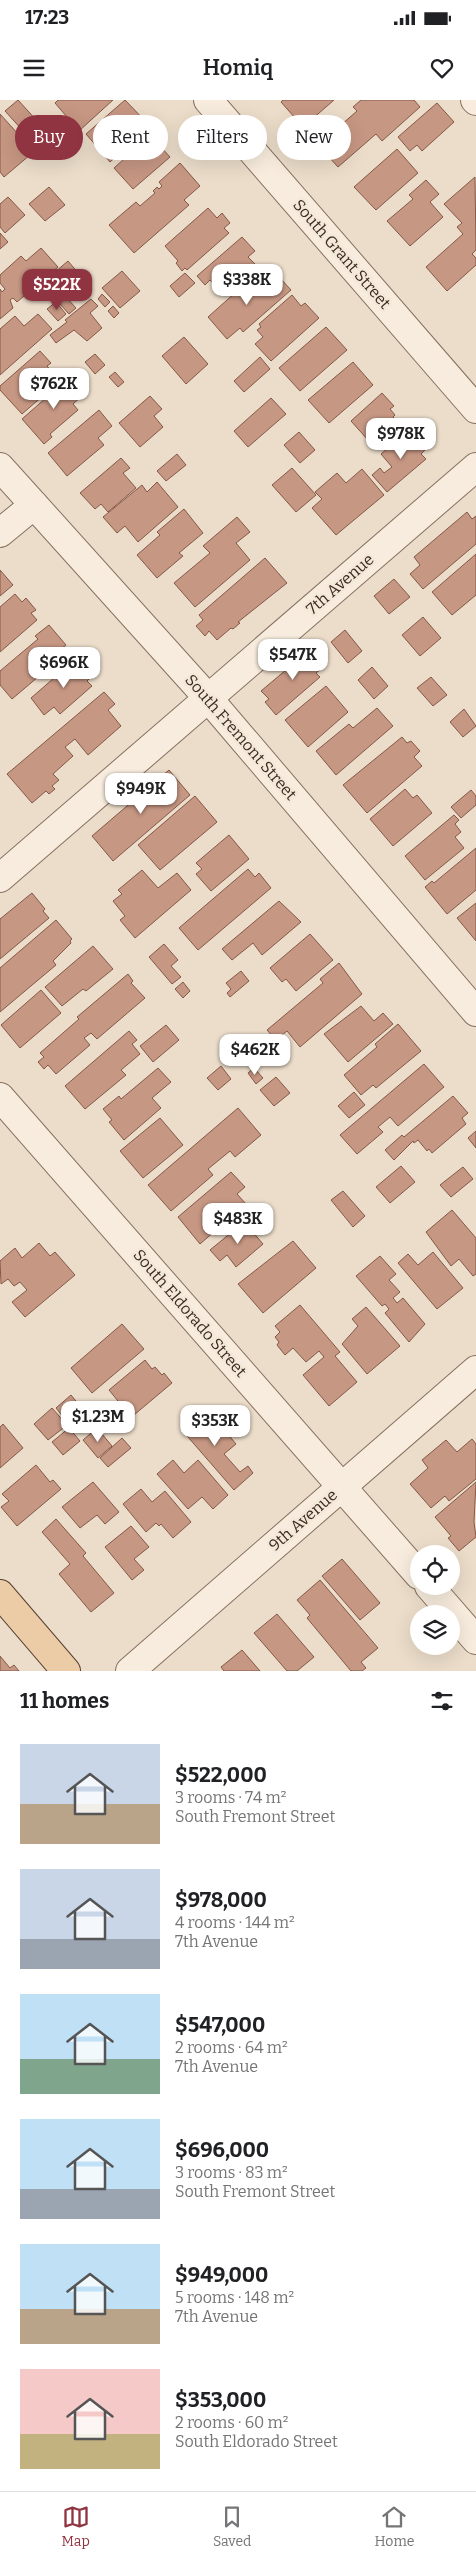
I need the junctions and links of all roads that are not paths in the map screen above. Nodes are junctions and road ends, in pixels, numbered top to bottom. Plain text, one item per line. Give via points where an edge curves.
1 (208, 100) edge
2 (476, 409) edge
3 (0, 467) edge
4 (476, 467) edge
5 (34, 505) junction
6 (0, 533) edge
7 (208, 698) junction
8 (0, 878) edge
9 (476, 1012) edge
10 (0, 1097) edge
11 (476, 1370) edge
12 (342, 1486) junction
13 (410, 1564) edge
14 (0, 1594) edge
15 (437, 1595) edge
16 (476, 1640) edge
17 (66, 1671) edge
18 (130, 1671) edge

1 - 2 street, South Grant Street
3 - 5 street, South Fremont Street
4 - 7 street, 7th Avenue
5 - 6 street
5 - 7 street, South Fremont Street
7 - 8 street, 7th Avenue
7 - 9 street, South Fremont Street
10 - 12 street, South Eldorado Street
11 - 12 street, 9th Avenue
12 - 13 street, South Eldorado Street
12 - 18 street, 9th Avenue
14 - 17 main road
15 - 16 street

